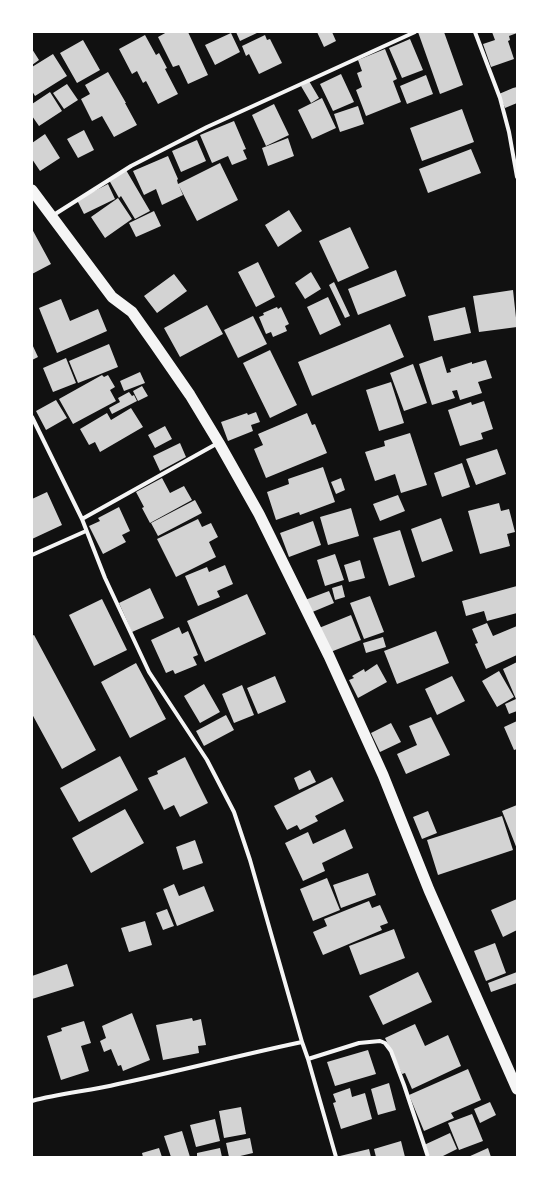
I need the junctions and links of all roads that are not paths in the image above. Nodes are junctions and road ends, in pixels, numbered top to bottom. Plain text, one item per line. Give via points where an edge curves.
1 (415, 32) edge
2 (475, 32) edge
3 (517, 177) edge
4 (32, 190) edge
5 (52, 216) junction
6 (32, 417) edge
7 (219, 442) junction
8 (82, 519) junction
9 (86, 531) junction
10 (32, 555) edge
11 (302, 1042) junction
12 (308, 1059) junction
13 (517, 1089) edge
14 (32, 1101) edge
15 (336, 1157) edge
16 (428, 1157) edge

1 - 5 street via 207,127 131,166
2 - 3 street via 500,98
4 - 5 highway
5 - 7 highway via 112,297 132,312 190,395
6 - 8 street
7 - 8 street
7 - 13 highway via 260,514 329,656 383,775 429,890
8 - 9 street
9 - 10 street
9 - 11 street via 149,672 207,760 234,812
11 - 12 street
11 - 14 street via 97,1089
12 - 15 street
12 - 16 street via 359,1044 380,1040 385,1043 404,1085

